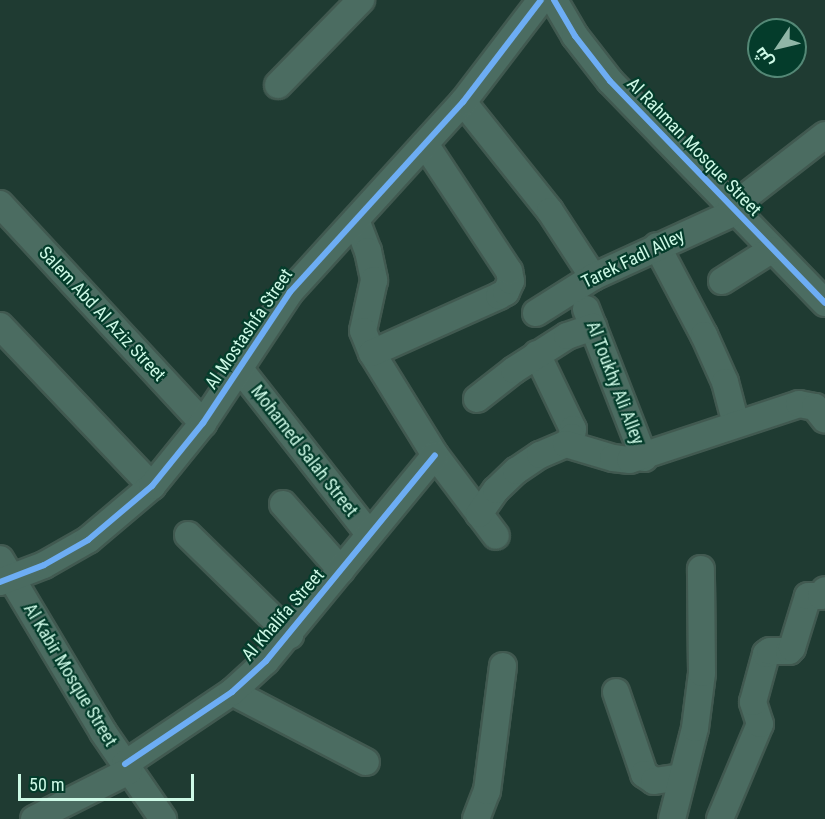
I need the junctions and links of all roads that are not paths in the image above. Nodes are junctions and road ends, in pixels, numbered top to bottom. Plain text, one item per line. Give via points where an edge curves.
1 (361, 0) edge
2 (541, 0) edge
3 (554, 0) edge
4 (278, 85) dead end
5 (463, 102) junction
6 (825, 135) edge
7 (425, 144) junction
8 (0, 204) edge
9 (733, 210) junction
10 (356, 220) junction
11 (657, 246) junction
12 (771, 250) junction
13 (593, 277) junction
14 (722, 280) dead end
15 (825, 303) edge
16 (536, 313) dead end
17 (0, 326) edge
18 (372, 353) junction
19 (537, 354) junction
20 (239, 368) junction
21 (477, 399) dead end
22 (825, 420) edge
23 (203, 423) junction
24 (736, 424) junction
25 (566, 444) junction
26 (435, 455) junction
27 (644, 458) junction
28 (152, 486) junction
29 (283, 504) dead end
30 (479, 514) junction
31 (369, 534) junction
32 (188, 535) dead end
33 (496, 537) dead end
34 (701, 569) dead end
35 (341, 570) junction
36 (4, 574) edge
37 (825, 590) edge
38 (290, 635) junction
39 (503, 666) dead end
40 (232, 692) junction
41 (615, 692) dead end
42 (366, 762) dead end
43 (127, 767) junction
44 (682, 777) junction
45 (34, 819) edge
46 (163, 819) edge
47 (476, 819) edge
48 (672, 819) edge
49 (720, 819) edge

1 - 4 street
2 - 5 street, Al Mostashfa Street
3 - 9 street, Al Rahman Mosque Street via 575,36 610,81
5 - 7 street, Al Mostashfa Street
5 - 13 street via 550,211
6 - 9 street, Tarek Fadl Alley
7 - 10 street, Al Mostashfa Street
7 - 18 street via 511,281 499,296
8 - 23 street, Salem Abd Al Aziz Street
9 - 11 street, Tarek Fadl Alley
9 - 12 street, Al Rahman Mosque Street
10 - 18 street via 374,280 363,331
10 - 20 street, Al Mostashfa Street via 290,292
11 - 13 street, Tarek Fadl Alley
11 - 24 street via 725,382
12 - 14 street
12 - 15 street, Al Rahman Mosque Street
13 - 16 street, Tarek Fadl Alley
17 - 28 street
18 - 26 street
19 - 21 street
19 - 25 street via 573,429
19 - 27 street, Al Toukhy Ali Alley via 589,318
20 - 23 street, Al Mostashfa Street
20 - 31 street, Mohamed Salah Street
22 - 24 street via 815,407 799,404
23 - 28 street, Al Mostashfa Street
24 - 27 street
25 - 27 street via 613,458
25 - 30 street via 516,471
26 - 30 street
26 - 31 street, Al Khalifa Street
28 - 36 street, Al Mostashfa Street via 88,540
29 - 35 street
30 - 33 street
31 - 35 street, Al Khalifa Street
32 - 38 street
34 - 44 street via 702,674 695,728
35 - 38 street, Al Khalifa Street
36 - 43 street, Al Kabir Mosque Street
37 - 49 street via 821,596 808,596 792,648 766,654 753,702 759,724
38 - 40 street, Al Khalifa Street
39 - 47 street via 487,791
40 - 42 street
40 - 43 street, Al Khalifa Street
41 - 44 street via 644,774 654,781
43 - 45 street, Al Khalifa Street
43 - 46 street, Al Kabir Mosque Street
44 - 48 street

